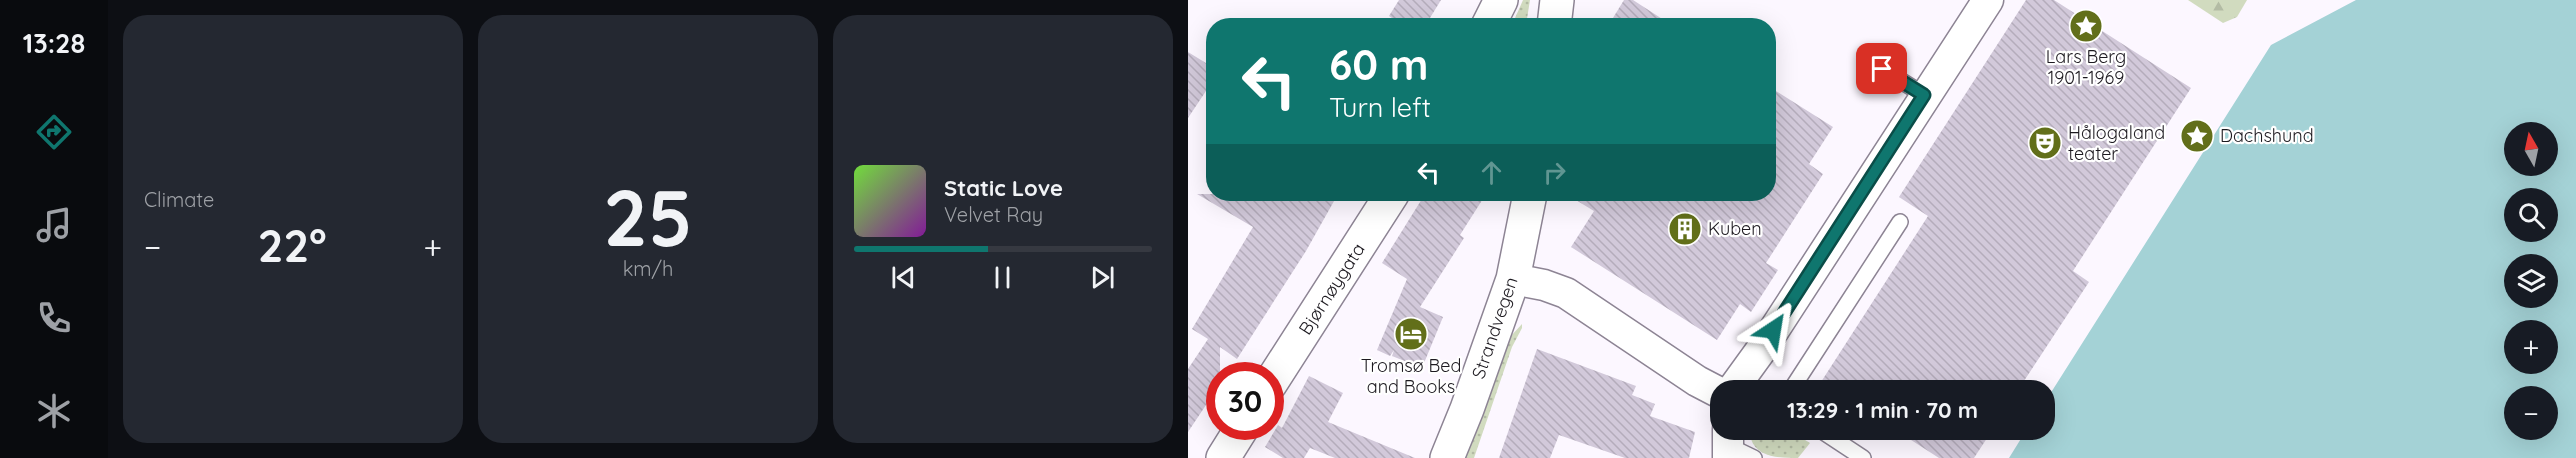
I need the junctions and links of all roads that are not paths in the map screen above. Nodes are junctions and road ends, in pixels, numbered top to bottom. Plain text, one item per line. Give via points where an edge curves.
1 (1501, 0) edge
2 (1557, 0) edge
3 (1988, 0) edge
4 (1492, 18) edge
5 (1555, 18) edge
6 (1869, 61) dead end
7 (1924, 95) junction
8 (1388, 201) edge
9 (1529, 201) edge
10 (1900, 222) dead end
11 (1513, 279) junction
12 (1284, 362) edge
13 (1739, 380) edge
14 (1797, 380) edge
15 (1710, 388) edge
16 (1234, 440) edge
17 (1836, 440) edge
18 (1223, 458) edge
19 (1447, 458) edge
20 (1863, 458) edge

1 - 4 street
2 - 5 street
3 - 7 street
6 - 7 lane
7 - 13 street
8 - 12 street, Bjørnøygata
9 - 11 street, Strandvegen
10 - 14 lane
11 - 15 street via 1566,294
11 - 19 street, Strandvegen
16 - 18 street
17 - 20 lane

